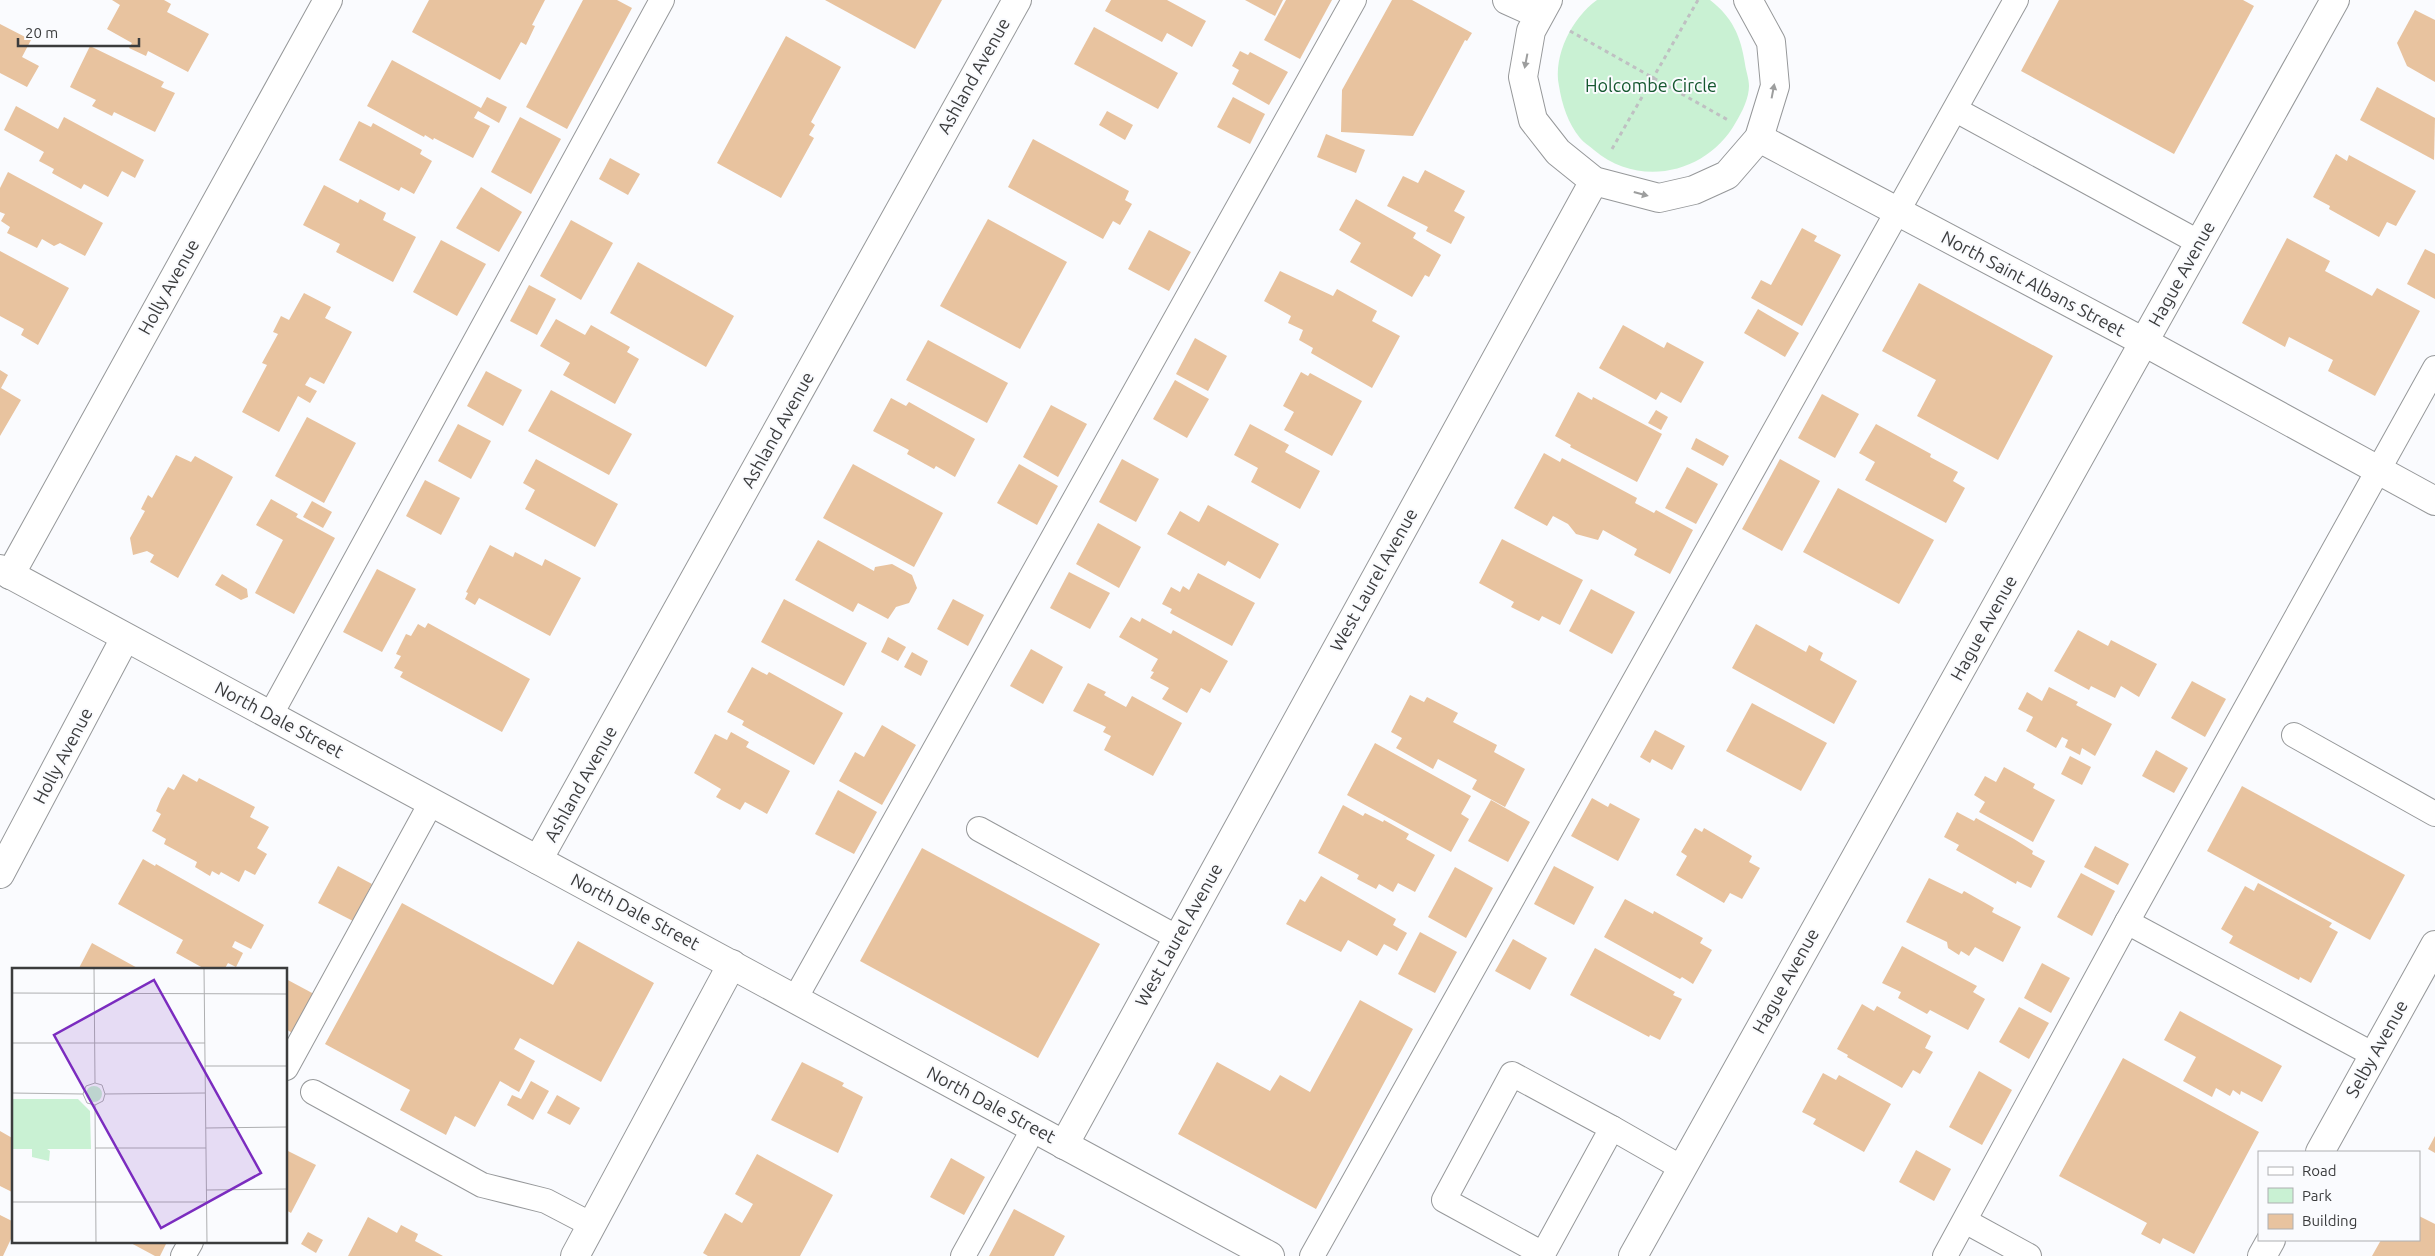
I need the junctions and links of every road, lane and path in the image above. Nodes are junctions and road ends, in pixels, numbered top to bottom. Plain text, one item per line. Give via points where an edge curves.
1 (328, 0) edge
2 (662, 0) edge
3 (1017, 0) edge
4 (1354, 0) edge
5 (1507, 0) edge
6 (1698, 0) edge
7 (1748, 0) edge
8 (2016, 0) edge
9 (2335, 0) edge
10 (1543, 7) edge
11 (1570, 31) dead end
12 (1654, 78) junction
13 (1956, 110) junction
14 (1735, 124) dead end
15 (1759, 138) junction
16 (1610, 152) dead end
17 (1594, 181) junction
18 (1898, 213) junction
19 (2200, 242) junction
20 (2144, 342) junction
21 (2435, 368) edge
22 (2427, 401) edge
23 (2378, 470) junction
24 (2435, 502) edge
25 (5, 572) edge
26 (125, 638) junction
27 (270, 716) junction
28 (2294, 735) dead end
29 (431, 803) junction
30 (2435, 814) edge
31 (979, 829) dead end
32 (538, 860) junction
33 (0, 874) edge
34 (2127, 922) junction
35 (1178, 938) junction
36 (2435, 946) edge
37 (732, 964) junction
38 (795, 1000) junction
39 (2374, 1055) junction
40 (288, 1064) edge
41 (313, 1092) dead end
42 (1034, 1128) junction
43 (1612, 1128) junction
44 (1064, 1145) junction
45 (2321, 1151) edge
46 (1682, 1168) junction
47 (1965, 1221) junction
48 (592, 1225) junction
49 (2270, 1241) edge
50 (190, 1244) edge
51 (184, 1256) edge
52 (575, 1256) edge
53 (963, 1256) edge
54 (1270, 1256) edge
55 (1312, 1256) edge
56 (1633, 1256) edge
57 (1945, 1256) edge
58 (2029, 1256) edge
59 (2262, 1256) edge

1 - 25 street, Holly Avenue
2 - 27 lane
3 - 32 street, Ashland Avenue
4 - 38 lane
5 - 10 street
6 - 12 path
15 -> 7 street via 1774,77 1771,42
8 - 13 lane
9 - 19 street, Hague Avenue
10 -> 17 street via 1532,31 1523,77 1532,120 1558,152
11 - 12 path
12 - 14 path
12 - 16 path
13 - 18 lane
13 - 19 lane
17 -> 15 street via 1658,198 1694,190 1727,176
15 - 18 street, North Saint Albans Street
17 - 35 street, West Laurel Avenue
18 - 20 street, North Saint Albans Street
18 - 55 lane
19 - 20 street, Hague Avenue
20 - 23 street, North Saint Albans Street
20 - 46 street, Hague Avenue
21 - 22 lane
22 - 23 lane
23 - 24 street, North Saint Albans Street
23 - 34 lane
25 - 26 street, North Dale Street
26 - 27 street, North Dale Street
26 - 33 street, Holly Avenue
27 - 29 street, North Dale Street
28 - 30 lane
29 - 32 street, North Dale Street
29 - 40 lane
31 - 35 lane
32 - 37 street, North Dale Street
34 - 39 lane
34 - 47 lane
35 - 44 street, West Laurel Avenue
36 - 39 street, Selby Avenue
37 - 38 street, North Dale Street
37 - 48 street
38 - 42 street, North Dale Street
39 - 45 street, Selby Avenue
41 - 48 lane via 482,1185 546,1201
42 - 44 street, North Dale Street
42 - 53 lane
43 - 43 lane via 1512,1074 1444,1200 1543,1254
43 - 46 lane
44 - 54 street, North Dale Street
46 - 56 street, Hague Avenue
47 - 57 lane
47 - 58 lane
48 - 52 street
49 - 59 street
50 - 51 lane

